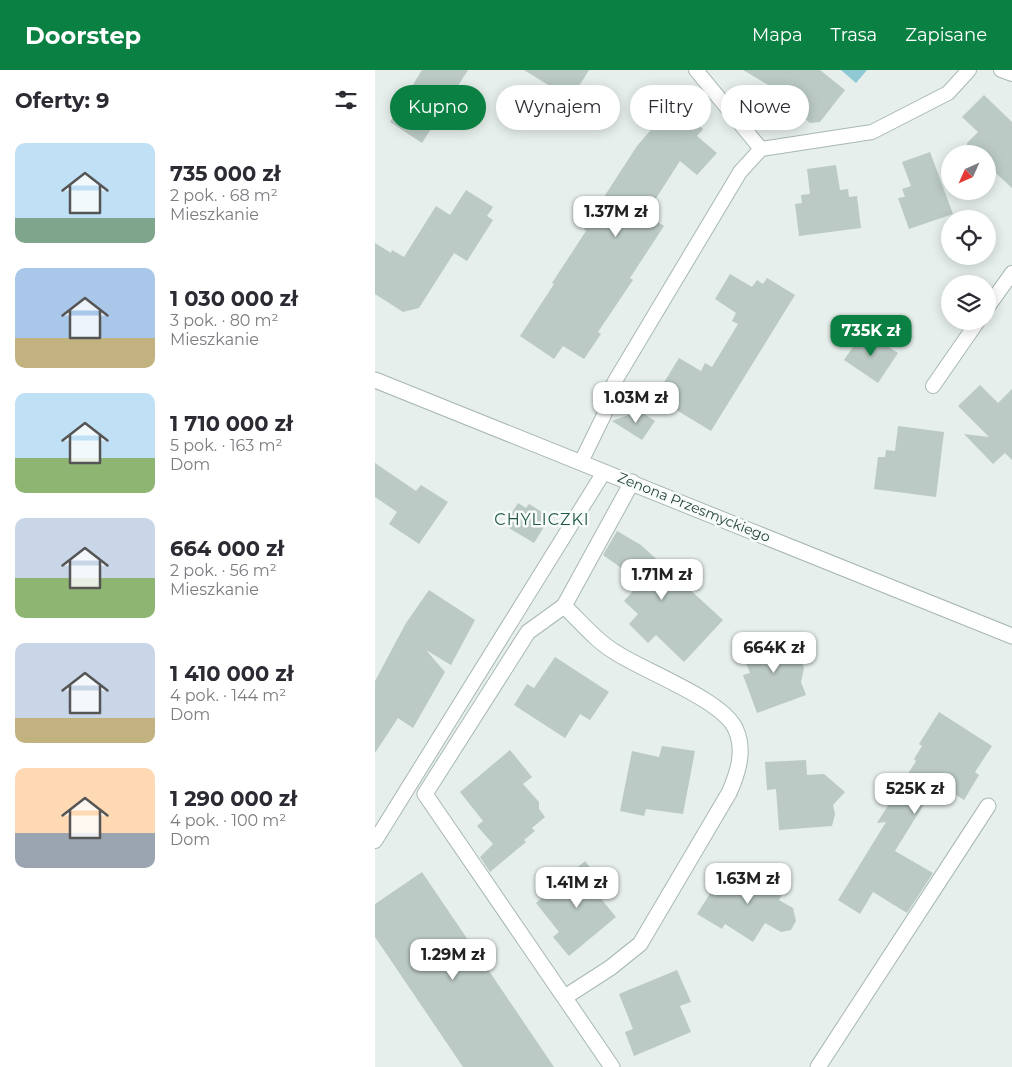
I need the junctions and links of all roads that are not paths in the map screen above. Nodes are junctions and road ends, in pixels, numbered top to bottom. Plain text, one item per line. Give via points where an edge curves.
1 (696, 70) edge
2 (969, 70) edge
3 (1001, 70) edge
4 (1012, 74) edge
5 (761, 149) junction
6 (1012, 273) edge
7 (996, 295) edge
8 (972, 330) edge
9 (375, 380) edge
10 (933, 386) dead end
11 (581, 462) junction
12 (604, 472) junction
13 (632, 482) junction
14 (564, 606) junction
15 (1012, 636) edge
16 (988, 806) dead end
17 (375, 841) edge
18 (565, 997) junction
19 (611, 1067) edge
20 (819, 1067) edge

1 - 5 lane
2 - 5 lane via 947,93 872,132
3 - 4 lane
5 - 11 lane via 740,172 618,376 609,392 604,416
6 - 7 lane
8 - 10 lane
9 - 11 street, Zenona Przesmyckiego
11 - 12 street, Zenona Przesmyckiego
12 - 13 street, Zenona Przesmyckiego
12 - 17 lane
13 - 14 street
13 - 15 street, Zenona Przesmyckiego
14 - 18 street via 528,632 425,794
14 - 18 street via 614,652 711,704 736,729 741,752 738,773 729,793 640,944
16 - 20 street
18 - 19 street

